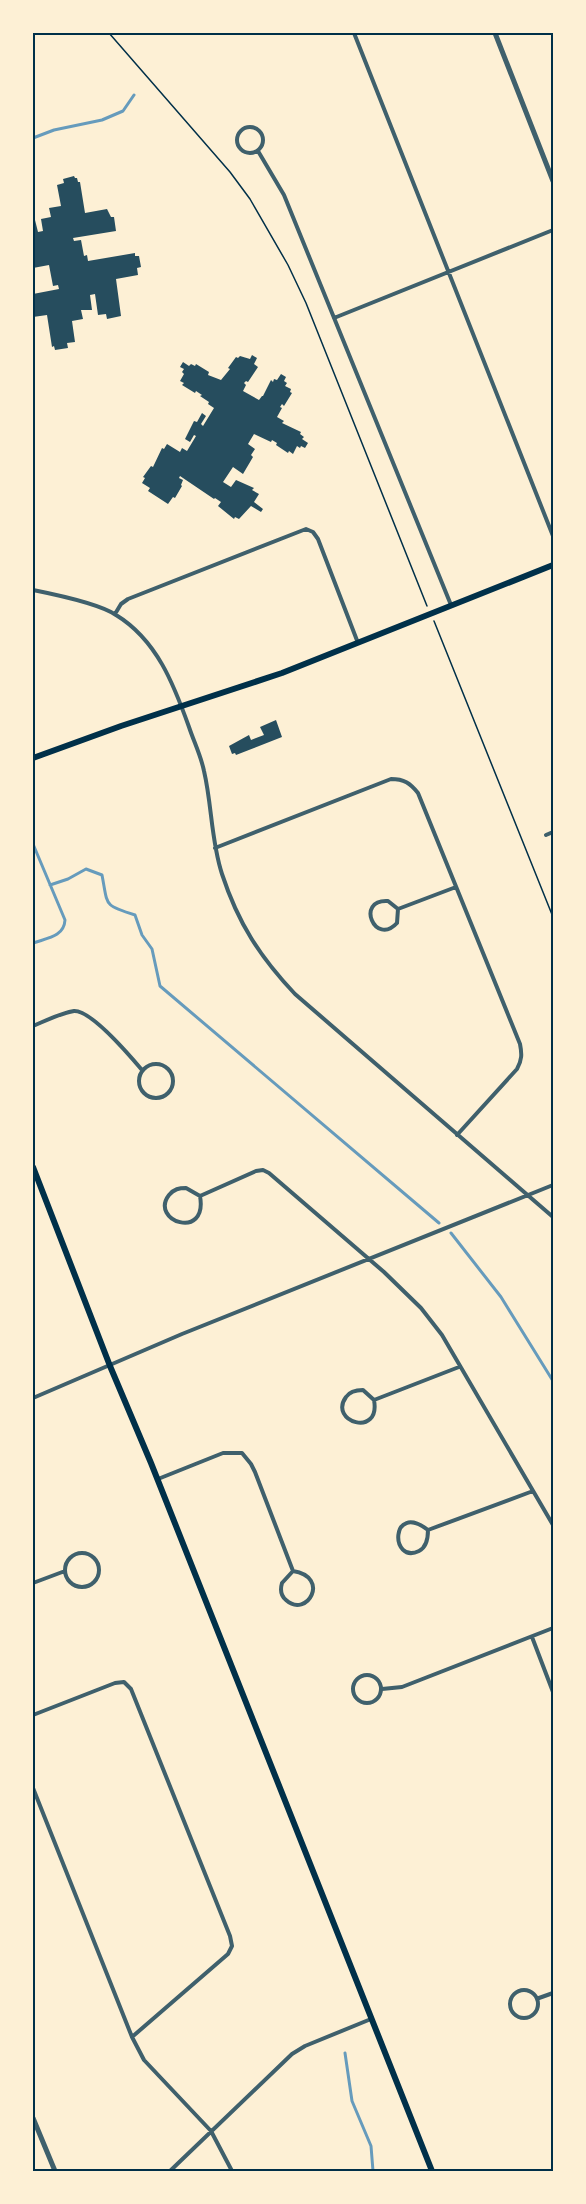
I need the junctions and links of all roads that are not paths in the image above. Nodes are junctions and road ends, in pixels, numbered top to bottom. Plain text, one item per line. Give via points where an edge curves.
1 (354, 33) edge
2 (495, 33) edge
3 (258, 151) junction
4 (553, 181) edge
5 (553, 230) edge
6 (448, 273) junction
7 (334, 318) junction
8 (553, 536) edge
9 (553, 565) edge
10 (33, 590) edge
11 (451, 607) junction
12 (115, 614) junction
13 (358, 644) junction
14 (182, 706) junction
15 (33, 758) edge
16 (553, 832) edge
17 (546, 835) dead end
18 (215, 848) junction
19 (456, 887) junction
20 (398, 909) junction
21 (33, 1026) edge
22 (142, 1070) junction
23 (457, 1135) junction
24 (33, 1167) edge
25 (553, 1185) edge
26 (528, 1195) junction
27 (200, 1196) junction
28 (553, 1217) edge
29 (367, 1259) junction
30 (110, 1366) junction
31 (459, 1367) junction
32 (33, 1398) edge
33 (374, 1400) junction
34 (157, 1479) junction
35 (533, 1491) junction
36 (553, 1526) edge
37 (428, 1530) junction
38 (65, 1571) junction
39 (293, 1571) junction
40 (33, 1583) edge
41 (553, 1628) edge
42 (532, 1637) junction
43 (382, 1689) junction
44 (553, 1692) edge
45 (33, 1715) edge
46 (33, 1788) edge
47 (553, 1993) edge
48 (539, 1998) junction
49 (371, 2019) junction
50 (132, 2037) junction
51 (34, 2122) edge
52 (211, 2131) junction
53 (55, 2171) edge
54 (170, 2171) edge
55 (232, 2171) edge
56 (432, 2171) edge

1 - 6 street
2 - 4 street
3 - 3 street via 263,142 260,131 243,128 236,139 239,147 246,153
3 - 7 street via 284,195
5 - 6 street
6 - 7 street
6 - 8 street
7 - 11 street
9 - 11 main road
10 - 12 street
11 - 13 main road
12 - 13 street via 128,599 306,529 318,539
12 - 14 street via 152,648
13 - 14 main road
14 - 15 main road
14 - 18 street via 204,771
16 - 17 street
18 - 19 street via 391,779 402,779 418,793
18 - 23 street via 231,900 251,941 270,968
19 - 20 street
19 - 23 street via 521,1053 517,1069
20 - 20 street via 399,918 390,928 381,929 373,923 370,914 378,902 392,902
21 - 22 street via 81,1012
22 - 22 street via 161,1065 170,1071 172,1086 165,1095 155,1097 144,1092 140,1082
23 - 26 street
24 - 30 main road
25 - 26 street
26 - 28 street
26 - 29 street
27 - 27 street via 201,1209 195,1219 183,1223 168,1215 166,1204 175,1190 186,1188
27 - 29 street via 263,1170
29 - 30 street
29 - 31 street via 421,1308 442,1335
30 - 32 street
30 - 34 main road
31 - 33 street
31 - 35 street
33 - 33 street via 363,1390 352,1391 342,1404 345,1415 353,1422 368,1420 375,1412
34 - 39 street via 224,1453 242,1453 255,1472
34 - 49 main road
35 - 36 street
35 - 37 street
37 - 37 street via 417,1522 407,1523 399,1529 398,1543 405,1551 420,1551 427,1543
38 - 38 street via 70,1581 80,1586 95,1581 99,1571 96,1560 82,1553 68,1561
38 - 40 street
39 - 39 street via 312,1582 311,1597 303,1604 293,1604 282,1594 282,1583
41 - 42 street
42 - 43 street via 402,1687
42 - 44 street
43 - 43 street via 374,1677 363,1676 357,1680 354,1692 359,1700 368,1703 378,1698
45 - 50 street via 115,1683 124,1682 131,1689 230,1936 232,1946 228,1954
46 - 50 street
47 - 48 street
48 - 48 street via 527,1990 517,1992 511,1999 511,2009 517,2016 530,2017
49 - 52 street via 292,2054
49 - 56 main road
50 - 52 street via 144,2060
51 - 53 street
52 - 54 street
52 - 55 street

